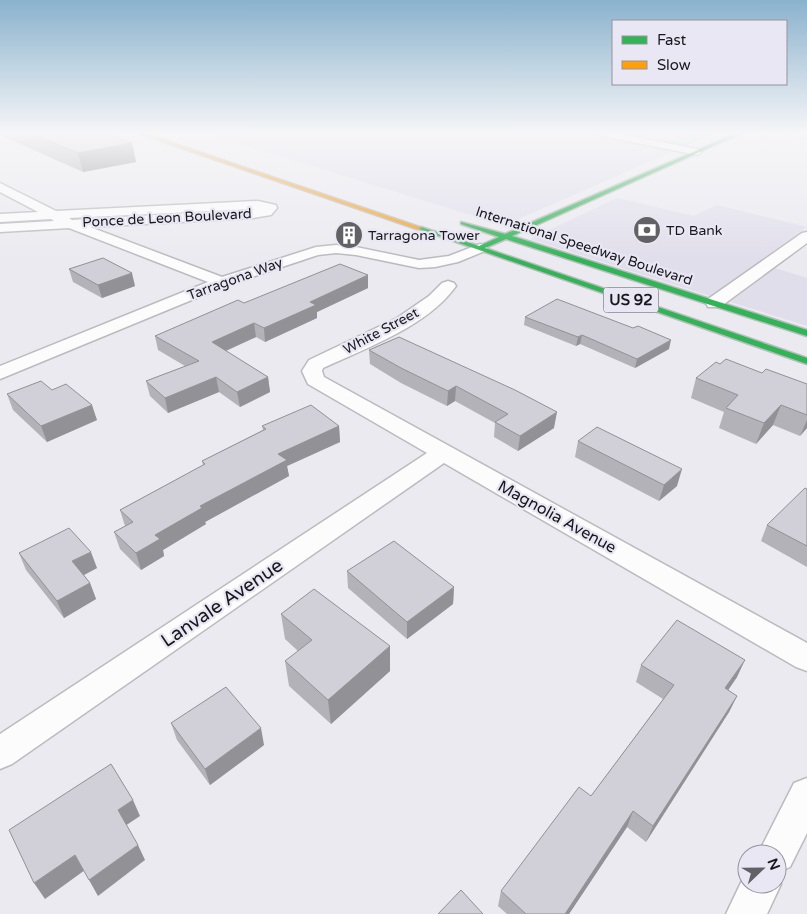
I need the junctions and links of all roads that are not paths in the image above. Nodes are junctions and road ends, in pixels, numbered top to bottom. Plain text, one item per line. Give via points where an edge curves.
1 (268, 176) edge
2 (643, 176) edge
3 (0, 187) edge
4 (54, 215) junction
5 (0, 218) edge
6 (456, 220) dead end
7 (70, 224) junction
8 (0, 228) edge
9 (506, 236) junction
10 (807, 236) edge
11 (480, 248) junction
12 (222, 282) junction
13 (448, 286) dead end
14 (714, 303) junction
15 (807, 333) edge
16 (807, 361) edge
17 (312, 371) joint
18 (0, 373) edge
19 (443, 453) junction
20 (807, 658) edge
21 (0, 753) edge
22 (807, 795) edge
23 (782, 844) edge
24 (757, 894) edge
25 (746, 914) edge

1 - 11 main road, US 92
2 - 9 main road
3 - 4 street
4 - 5 street, Ponce de Leon Boulevard
4 - 7 street
4 - 7 street, Ponce de Leon Boulevard via 258,204 271,208 253,214
6 - 9 main road, International Speedway Boulevard / US 92
7 - 8 street, Ponce de Leon Boulevard
7 - 12 street
9 - 11 main road
9 - 14 main road, International Speedway Boulevard / US 92
10 - 14 street
11 - 12 street, Tarragona Way via 436,263 419,264 356,251 327,249
11 - 16 main road, US 92
12 - 18 street, Tarragona Way
13 - 17 street, White Street via 410,319 316,364
14 - 15 main road, International Speedway Boulevard / US 92
17 - 19 street, Magnolia Avenue via 315,380
19 - 20 street, Magnolia Avenue
19 - 21 street, Lanvale Avenue
22 - 23 street
24 - 25 street

